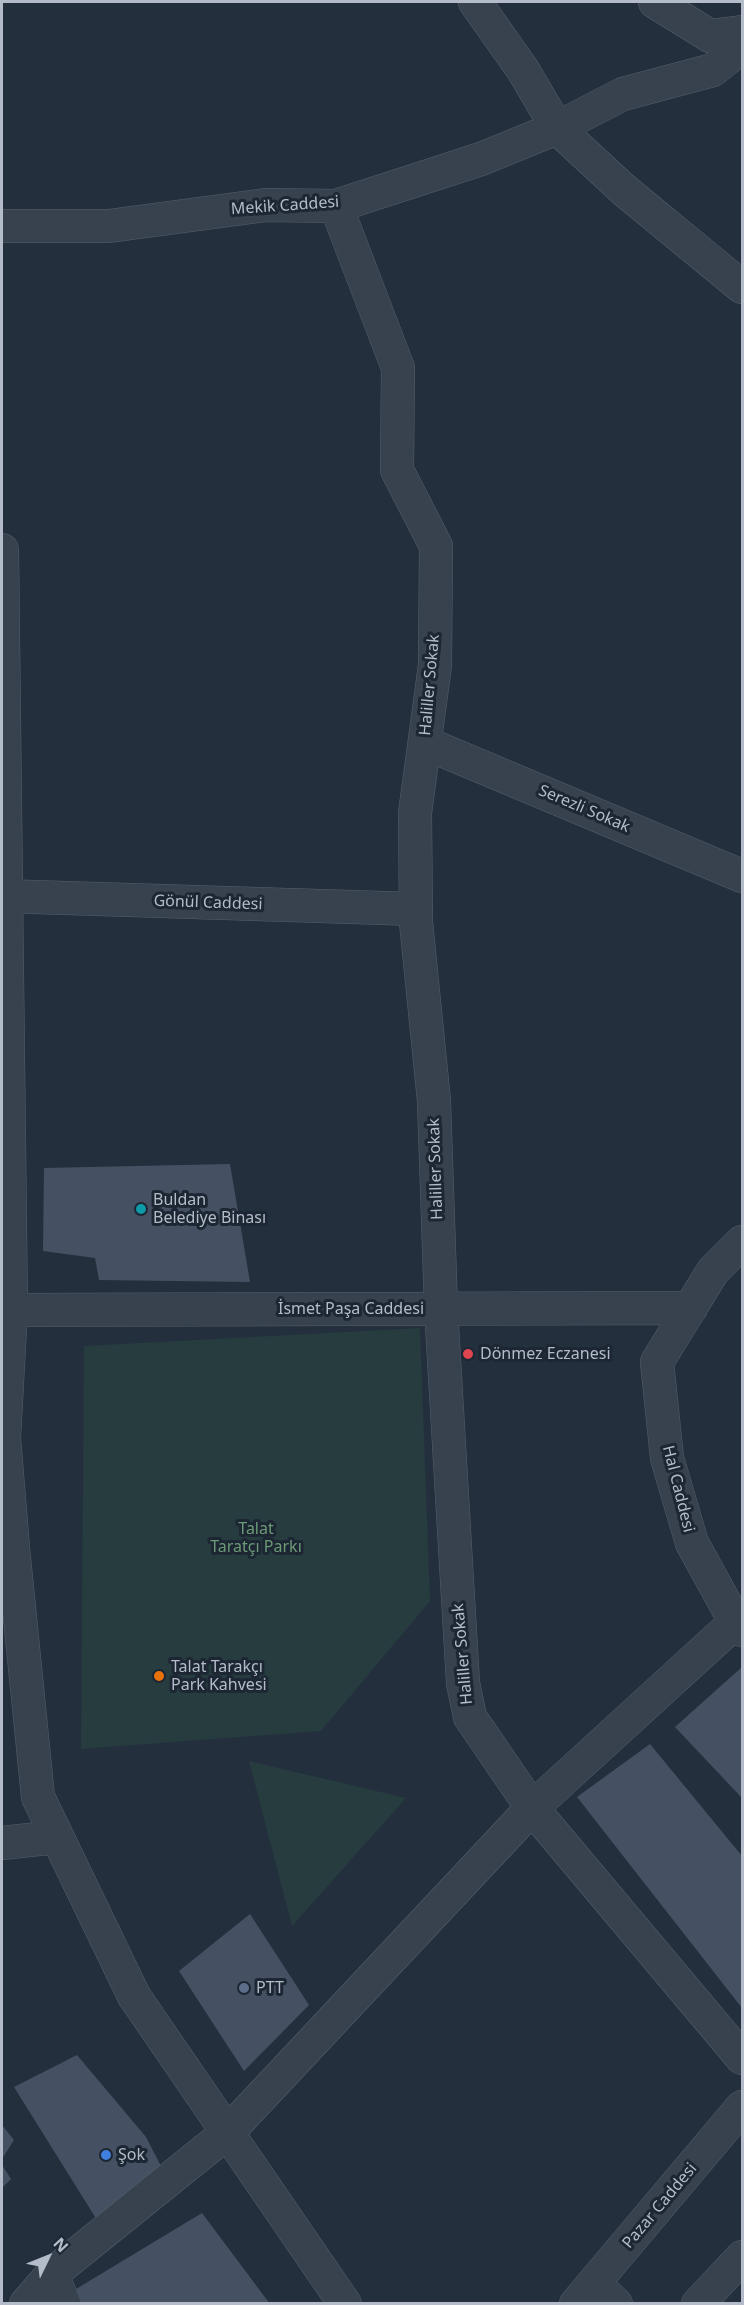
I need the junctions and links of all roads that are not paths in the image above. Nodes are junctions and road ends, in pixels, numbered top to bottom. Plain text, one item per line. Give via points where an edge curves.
1 (475, 2) edge
2 (655, 2) edge
3 (742, 32) edge
4 (742, 46) edge
5 (557, 128) junction
6 (336, 206) junction
7 (2, 226) edge
8 (742, 287) edge
9 (2, 550) edge
10 (3, 700) edge
11 (425, 743) junction
12 (742, 876) edge
13 (4, 896) edge
14 (415, 909) junction
15 (742, 1242) edge
16 (441, 1308) junction
17 (691, 1308) junction
18 (11, 1310) junction
19 (3, 1438) edge
20 (740, 1623) edge
21 (532, 1808) junction
22 (57, 1837) junction
23 (2, 1843) edge
24 (742, 2058) edge
25 (742, 2107) edge
26 (228, 2132) junction
27 (742, 2257) edge
28 (58, 2289) edge
29 (596, 2297) edge
30 (26, 2304) edge
31 (345, 2304) edge
32 (698, 2304) edge

1 - 5 street via 524,70
2 - 3 street via 710,36
4 - 5 street, Mekik Caddesi via 713,70 623,94
5 - 6 street, Mekik Caddesi via 481,159
5 - 8 street
6 - 7 street, Mekik Caddesi via 267,205 109,225
6 - 11 street, Haliller Sokak via 398,368 397,470 436,546 435,665
9 - 10 street
10 - 13 street
11 - 12 street, Serezli Sokak
11 - 14 street, Haliller Sokak via 415,813
13 - 14 street, Gönül Caddesi
13 - 18 street
14 - 16 street, Haliller Sokak via 434,1101
15 - 17 street, Hal Caddesi via 713,1271
16 - 17 street, İsmet Paşa Caddesi
16 - 18 street, İsmet Paşa Caddesi
16 - 21 street, Haliller Sokak via 463,1683 470,1717
17 - 20 street, Hal Caddesi via 657,1362 668,1458 692,1543
18 - 19 street
19 - 22 street via 38,1797
20 - 21 street
21 - 24 street, Haliller Sokak
21 - 26 street
22 - 23 street
22 - 26 street via 134,1996
25 - 29 street, Pazar Caddesi
26 - 28 street
26 - 31 street
27 - 32 street
28 - 30 street

